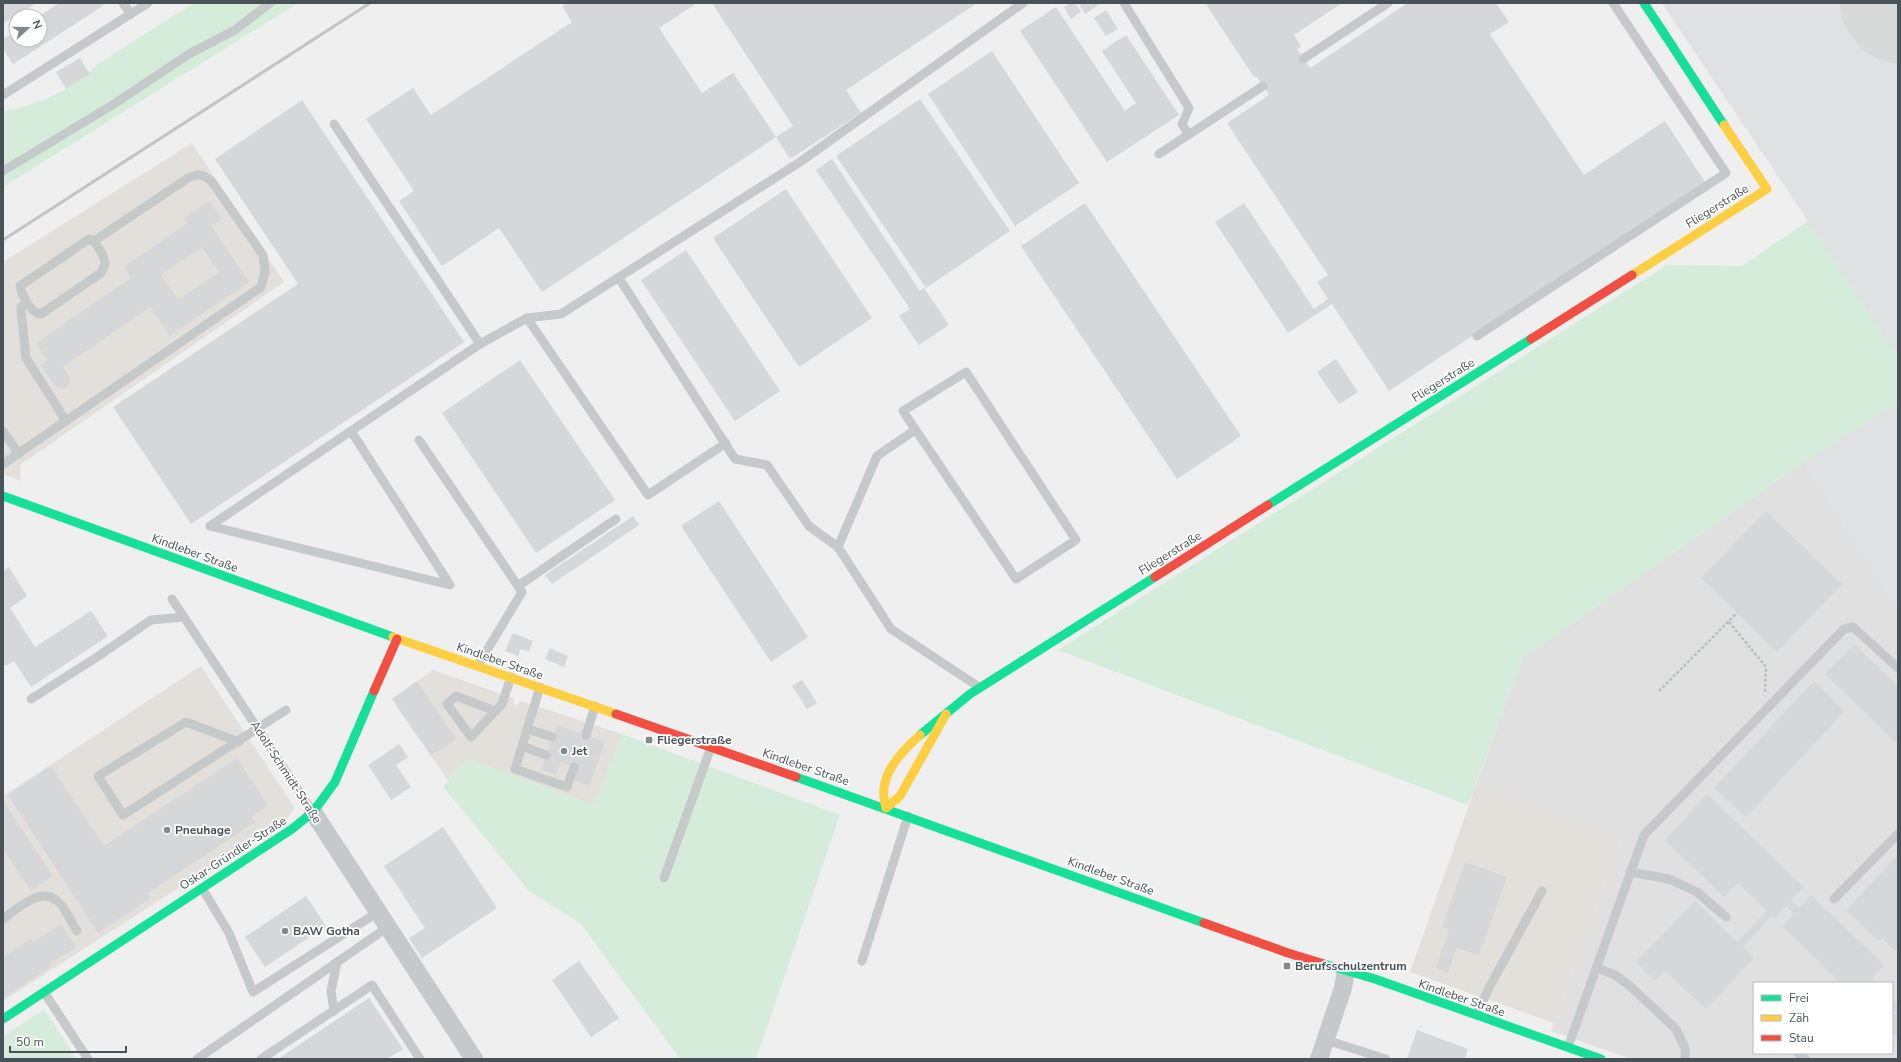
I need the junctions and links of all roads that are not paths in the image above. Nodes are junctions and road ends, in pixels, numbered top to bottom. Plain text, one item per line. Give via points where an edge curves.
1 (123, 3) edge
2 (148, 3) edge
3 (270, 3) edge
4 (1023, 3) edge
5 (1124, 3) edge
6 (1388, 3) edge
7 (1613, 3) edge
8 (1644, 3) edge
9 (131, 14) junction
10 (1303, 58) dead end
11 (1263, 86) dead end
12 (3, 96) edge
13 (334, 124) dead end
14 (1188, 134) junction
15 (1160, 154) dead end
16 (3, 171) edge
17 (94, 241) junction
18 (619, 278) junction
19 (27, 302) junction
20 (526, 318) junction
21 (1477, 336) dead end
22 (480, 344) junction
23 (66, 421) junction
24 (915, 430) junction
25 (3, 431) edge
26 (351, 431) junction
27 (420, 440) dead end
28 (726, 443) junction
29 (18, 454) junction
30 (3, 464) edge
31 (3, 496) edge
32 (616, 520) dead end
33 (838, 547) junction
34 (518, 586) junction
35 (172, 599) dead end
36 (184, 617) junction
37 (397, 639) junction
38 (478, 665) junction
39 (1898, 668) edge
40 (511, 677) junction
41 (540, 687) junction
42 (980, 688) junction
43 (31, 699) dead end
44 (595, 706) junction
45 (286, 710) dead end
46 (495, 711) junction
47 (946, 714) junction
48 (258, 729) junction
49 (528, 729) junction
50 (586, 735) dead end
51 (552, 737) dead end
52 (239, 742) junction
53 (522, 746) junction
54 (711, 747) junction
55 (546, 755) dead end
56 (574, 767) dead end
57 (886, 808) junction
58 (313, 812) junction
59 (908, 816) junction
60 (1898, 834) edge
61 (1630, 872) junction
62 (664, 878) dead end
63 (202, 888) junction
64 (1542, 891) dead end
65 (1834, 899) dead end
66 (1726, 917) dead end
67 (3, 919) edge
68 (383, 920) junction
69 (77, 931) dead end
70 (862, 961) dead end
71 (337, 962) junction
72 (1597, 968) junction
73 (1346, 971) junction
74 (44, 992) junction
75 (334, 1011) junction
76 (1476, 1015) junction
77 (3, 1019) edge
78 (1326, 1040) junction
79 (1568, 1047) junction
80 (88, 1059) edge
81 (197, 1059) edge
82 (261, 1059) edge
83 (420, 1059) edge
84 (474, 1059) edge
85 (1319, 1059) edge
86 (1386, 1059) edge
87 (1601, 1059) edge
88 (1685, 1059) edge

1 - 9 lane
2 - 9 lane
3 - 16 lane via 235,30 189,54 114,104
4 - 18 lane via 800,162
5 - 14 lane via 1189,108 1182,124
6 - 10 lane
7 - 21 lane via 1726,173
8 - 42 street, Fliegerstraße via 1767,189
9 - 12 lane
11 - 14 lane
13 - 22 lane
14 - 15 lane
17 - 19 lane via 89,240 21,284 20,288
17 - 19 lane via 105,264 101,273 41,314 34,312
17 - 23 lane via 188,178 200,174 212,182 263,256 264,280 261,287
18 - 20 lane via 561,314
18 - 28 lane
19 - 23 lane via 20,310 26,358
20 - 22 lane
20 - 28 lane via 648,495
22 - 26 lane
23 - 29 lane
24 - 24 lane via 1016,579 1076,540 966,372 903,412
24 - 33 lane via 877,456
25 - 29 lane
26 - 26 lane via 360,444 450,585 210,526
27 - 34 lane
28 - 33 lane via 735,459 768,465 809,526
29 - 30 lane
31 - 37 street, Kindleber Straße
32 - 34 lane
33 - 42 lane via 891,629
34 - 38 lane via 522,592
35 - 36 lane, Adolf-Schmidt-Straße
36 - 43 lane via 151,620
36 - 48 lane, Adolf-Schmidt-Straße
37 - 38 street, Kindleber Straße
37 - 58 street, Oskar-Gründler-Straße via 335,782
38 - 40 street, Kindleber Straße
39 - 61 lane via 1860,632 1853,627 1844,629 1644,835
40 - 41 street, Kindleber Straße
40 - 46 lane via 502,704
41 - 44 street, Kindleber Straße
41 - 49 lane
42 - 47 street, Fliegerstraße
44 - 50 lane
44 - 54 street, Kindleber Straße
45 - 48 lane
46 - 46 lane via 471,737 447,704 456,696
47 - 57 street, Fliegerstraße via 907,786
47 - 57 street, Fliegerstraße via 923,730 895,761 883,787
48 - 52 lane
48 - 58 lane, Adolf-Schmidt-Straße
49 - 51 lane
49 - 53 lane
52 - 52 lane via 123,815 98,776 186,722
53 - 55 lane
53 - 56 lane via 516,769 567,787
54 - 57 street, Kindleber Straße
54 - 62 lane
57 - 59 street, Kindleber Straße
58 - 63 street, Oskar-Gründler-Straße via 292,829
58 - 68 street, Adolf-Schmidt-Straße
59 - 70 lane
59 - 73 street, Kindleber Straße via 1294,955
60 - 65 lane
61 - 66 lane via 1669,878 1697,892
61 - 72 lane
63 - 68 lane via 229,933 253,992
63 - 74 street, Oskar-Gründler-Straße
64 - 76 lane
67 - 69 lane via 36,898 50,897 57,900
68 - 71 lane
68 - 84 street, Adolf-Schmidt-Straße
71 - 75 lane via 330,991
71 - 81 lane
72 - 79 lane
72 - 88 lane via 1615,975 1630,986 1676,1029 1685,1048
73 - 76 street, Kindleber Straße
73 - 78 street
74 - 77 street, Oskar-Gründler-Straße
74 - 80 lane
75 - 82 lane
75 - 83 lane via 372,985
76 - 79 street, Kindleber Straße
78 - 85 street
78 - 86 lane
79 - 87 street, Kindleber Straße

